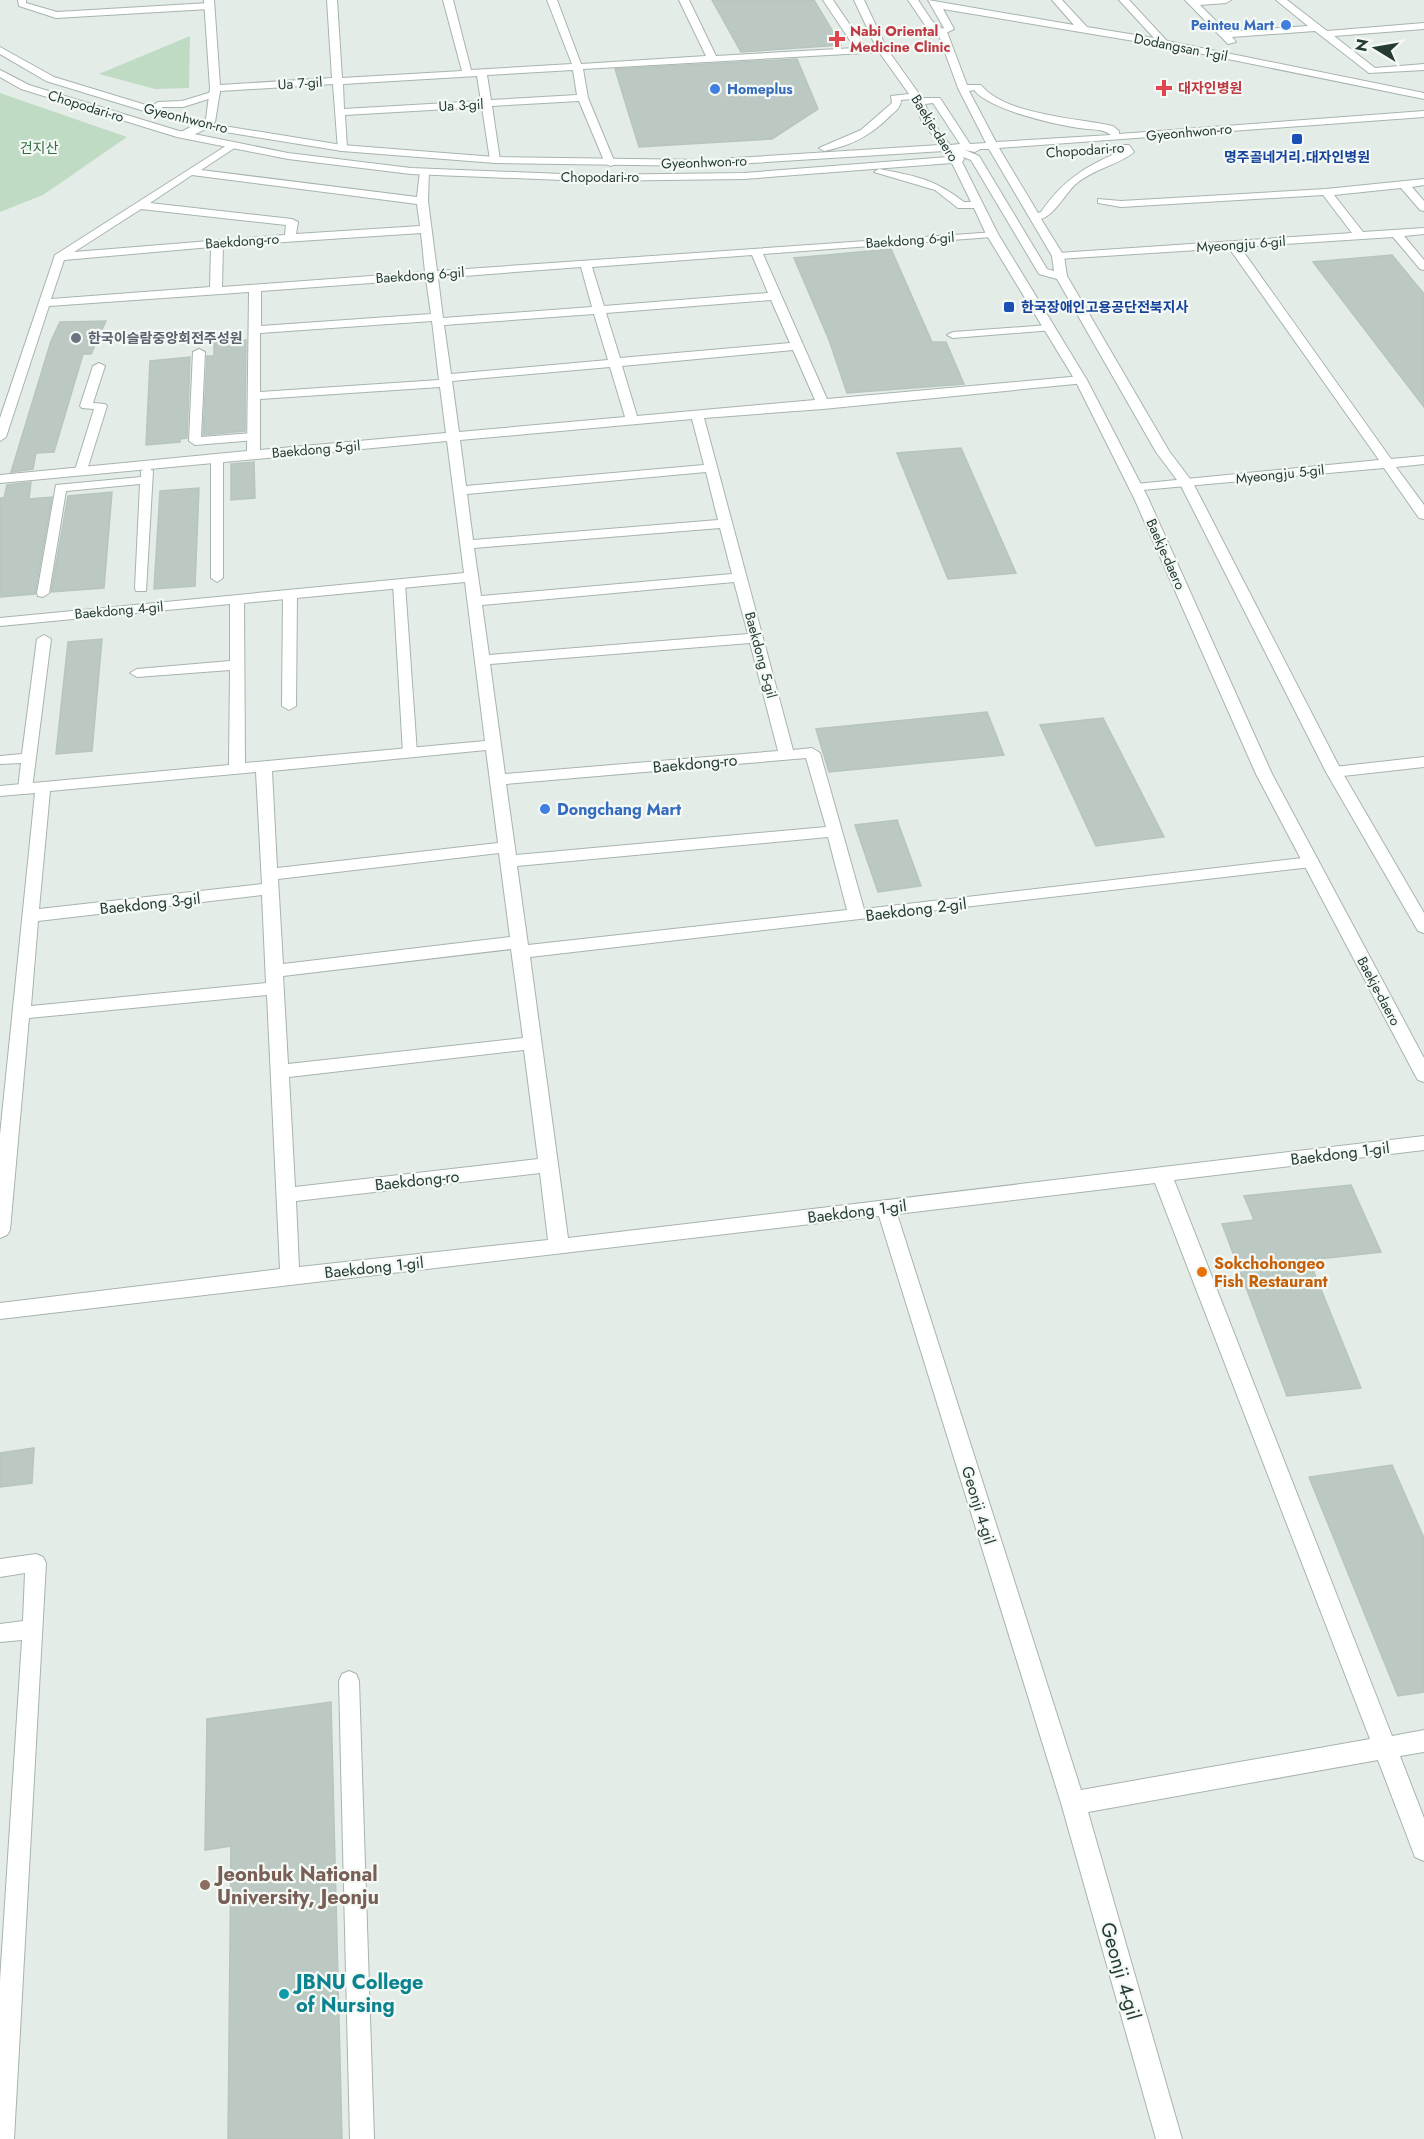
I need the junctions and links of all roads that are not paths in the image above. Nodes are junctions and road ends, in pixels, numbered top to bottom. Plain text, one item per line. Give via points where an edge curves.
1 (22, 0) edge
2 (332, 0) edge
3 (448, 0) edge
4 (552, 0) edge
5 (684, 0) edge
6 (828, 0) edge
7 (859, 0) edge
8 (913, 0) edge
9 (1057, 0) edge
10 (1124, 0) edge
11 (1226, 0) edge
12 (1281, 0) edge
13 (1191, 1) edge
14 (935, 2) edge
15 (209, 3) edge
16 (1424, 26) edge
17 (1084, 30) junction
18 (1322, 31) junction
19 (942, 32) junction
20 (1224, 35) junction
21 (1164, 43) junction
22 (882, 49) junction
23 (0, 50) edge
24 (862, 51) junction
25 (712, 58) junction
26 (1249, 61) junction
27 (577, 65) junction
28 (1424, 67) edge
29 (1373, 70) junction
30 (480, 71) junction
31 (466, 72) junction
32 (0, 73) edge
33 (339, 80) junction
34 (1364, 84) junction
35 (963, 88) junction
36 (215, 91) junction
37 (1424, 96) edge
38 (583, 98) junction
39 (917, 99) junction
40 (484, 104) junction
41 (152, 110) junction
42 (339, 112) junction
43 (1424, 114) edge
44 (204, 126) junction
45 (1356, 131) dead end
46 (183, 135) junction
47 (1304, 135) dead end
48 (1285, 137) dead end
49 (1123, 142) junction
50 (232, 145) junction
51 (966, 146) junction
52 (948, 147) junction
53 (342, 148) junction
54 (996, 150) junction
55 (816, 157) junction
56 (975, 158) junction
57 (955, 159) junction
58 (495, 160) junction
59 (610, 163) junction
60 (843, 169) junction
61 (425, 171) junction
62 (191, 172) junction
63 (1424, 182) edge
64 (1404, 184) junction
65 (1326, 192) junction
66 (422, 201) junction
67 (1102, 201) dead end
68 (979, 204) junction
69 (139, 205) junction
70 (1424, 208) edge
71 (1034, 217) junction
72 (425, 229) junction
73 (1424, 231) edge
74 (1396, 233) junction
75 (992, 234) junction
76 (1360, 236) junction
77 (290, 238) junction
78 (217, 243) junction
79 (1232, 244) junction
80 (756, 251) junction
81 (1058, 256) junction
82 (1420, 256) edge
83 (59, 257) junction
84 (585, 263) junction
85 (1424, 267) edge
86 (431, 274) junction
87 (1061, 276) junction
88 (255, 287) junction
89 (216, 290) junction
90 (776, 296) junction
91 (44, 303) junction
92 (600, 310) junction
93 (437, 320) junction
94 (1049, 328) junction
95 (254, 330) junction
96 (953, 336) dead end
97 (798, 346) junction
98 (199, 352) dead end
99 (615, 363) junction
100 (99, 366) dead end
101 (1081, 380) junction
102 (445, 381) junction
103 (254, 396) junction
104 (823, 405) junction
105 (697, 415) junction
106 (632, 420) junction
107 (253, 437) junction
108 (452, 437) junction
109 (0, 438) edge
110 (253, 454) junction
111 (217, 458) junction
112 (1424, 460) edge
113 (1387, 463) junction
114 (147, 464) junction
115 (711, 468) junction
116 (81, 470) junction
117 (0, 479) edge
118 (146, 480) junction
119 (1186, 483) junction
120 (1136, 488) junction
121 (459, 491) junction
122 (1424, 515) edge
123 (726, 523) junction
124 (466, 545) junction
125 (471, 577) junction
126 (740, 577) junction
127 (217, 578) dead end
128 (399, 584) junction
129 (141, 588) dead end
130 (43, 593) dead end
131 (290, 594) junction
132 (237, 599) junction
133 (474, 601) junction
134 (0, 622) edge
135 (756, 638) junction
136 (44, 639) dead end
137 (481, 660) junction
138 (237, 665) junction
139 (137, 673) dead end
140 (290, 706) dead end
141 (493, 745) junction
142 (410, 753) junction
143 (787, 755) junction
144 (29, 758) junction
145 (0, 760) edge
146 (1424, 762) edge
147 (264, 767) junction
148 (237, 769) junction
149 (1334, 772) junction
150 (497, 780) junction
151 (34, 788) junction
152 (0, 791) edge
153 (835, 831) junction
154 (507, 854) junction
155 (1311, 862) junction
156 (270, 881) junction
157 (857, 915) junction
158 (30, 916) junction
159 (1424, 927) edge
160 (519, 947) junction
161 (276, 979) junction
162 (21, 1013) junction
163 (532, 1043) junction
164 (279, 1072) junction
165 (1424, 1075) edge
166 (1424, 1143) edge
167 (548, 1165) junction
168 (1162, 1175) junction
169 (285, 1195) junction
170 (886, 1208) junction
171 (0, 1230) edge
172 (559, 1247) junction
173 (290, 1276) junction
174 (0, 1311) edge
175 (0, 1568) edge
176 (33, 1629) junction
177 (0, 1633) edge
178 (349, 1681) dead end
179 (1424, 1741) edge
180 (1385, 1748) junction
181 (1072, 1803) junction
182 (1424, 1849) edge
183 (3, 2139) edge
184 (362, 2139) edge
185 (1168, 2139) edge

1 - 15 lane via 22,4 56,15
2 - 33 street, Ua 7-gil
3 - 31 street, Ua 3-gil
4 - 27 street
5 - 25 street
6 - 24 street
7 - 22 street, Baekje-daero
8 - 19 street via 928,23
9 - 17 street
10 - 21 street
11 - 13 street
12 - 18 street
13 - 20 street
14 - 17 street, Dodangsan 1-gil
14 - 19 street via 949,29
15 - 36 street
16 - 18 street
17 - 21 street, Dodangsan 1-gil
18 - 20 street
18 - 29 street
19 - 35 street
20 - 26 street
21 - 26 street, Dodangsan 1-gil
22 - 24 street
22 - 39 street, Baekje-daero
23 - 41 street, Gyeonhwon-ro via 50,79
24 - 25 street
25 - 27 street
26 - 34 street, Dodangsan 1-gil
27 - 30 street, Ua 3-gil
27 - 38 street
28 - 29 street
29 - 34 street
30 - 31 street, Ua 3-gil
30 - 40 street
31 - 33 street, Ua 3-gil
32 - 46 street, Chopodari-ro via 25,87
33 - 36 street, Ua 7-gil
33 - 42 street
34 - 37 street, Dodangsan 1-gil
35 - 49 street via 977,87 985,97 1037,116 1109,128
35 - 54 street
36 - 41 lane via 183,104 161,104
36 - 44 street via 211,120
38 - 40 street, Ua 3-gil
38 - 59 street
39 - 51 street via 936,100
39 - 52 street, Baekje-daero via 927,121
39 - 55 street via 895,98 897,103 874,128 838,146 813,150
40 - 42 street, Ua 3-gil
40 - 58 street
41 - 44 street, Gyeonhwon-ro
42 - 53 street
43 - 49 street, Gyeonhwon-ro
44 - 46 street
44 - 53 street, Gyeonhwon-ro
45 - 47 street
46 - 50 street, Chopodari-ro
48 - 49 street, Chopodari-ro
49 - 54 street, Chopodari-ro
49 - 71 street via 1129,152 1074,178 1045,214
50 - 61 street, Chopodari-ro via 288,156
50 - 62 street
51 - 52 street, Gyeonhwon-ro
51 - 54 street, Gyeonhwon-ro
52 - 55 street, Gyeonhwon-ro
52 - 56 street
52 - 57 street, Baekje-daero
53 - 58 street, Gyeonhwon-ro
54 - 56 street, Chopodari-ro
54 - 71 street
55 - 59 street, Gyeonhwon-ro
56 - 57 street, Chopodari-ro
56 - 87 street via 1043,272
57 - 60 street, Chopodari-ro
57 - 68 street, Baekje-daero
58 - 59 street, Gyeonhwon-ro
60 - 61 street, Chopodari-ro via 744,176 587,178
60 - 68 street via 846,173 880,172 913,178 939,188 962,206
61 - 66 street
62 - 66 street
62 - 69 street
63 - 64 street
64 - 65 street
64 - 70 street
65 - 67 street via 1121,204
65 - 76 street
66 - 72 street
68 - 75 street, Baekje-daero
69 - 77 street via 292,222
69 - 83 street
71 - 81 street
72 - 77 street, Baekdong-ro
72 - 86 street
73 - 74 street, Myeongju 6-gil
74 - 76 street, Myeongju 6-gil
74 - 82 street
75 - 80 street, Baekdong 6-gil
75 - 94 street, Baekje-daero
76 - 79 street, Myeongju 6-gil
77 - 78 street, Baekdong-ro
78 - 83 street, Baekdong-ro
78 - 89 street
79 - 81 street, Myeongju 6-gil
79 - 113 street
80 - 84 street, Baekdong 6-gil
80 - 90 street
81 - 87 street
82 - 85 street
83 - 91 street
84 - 86 street, Baekdong 6-gil
84 - 92 street
86 - 88 street, Baekdong 6-gil
86 - 93 street
87 - 119 street via 1163,452
88 - 89 street, Baekdong 6-gil
88 - 95 street
89 - 91 street, Baekdong 6-gil
90 - 92 street
90 - 97 street
91 - 109 street
92 - 93 street
92 - 99 street
93 - 95 street
93 - 102 street
94 - 96 lane
94 - 101 street, Baekje-daero
95 - 103 street
97 - 99 street
97 - 104 street
98 - 107 lane via 195,441
99 - 102 street
99 - 106 street
100 - 116 lane via 86,406 100,406
101 - 104 street, Baekdong 5-gil
101 - 120 street, Baekje-daero
102 - 103 street
102 - 108 street
103 - 107 street
104 - 105 street, Baekdong 5-gil
105 - 106 street, Baekdong 5-gil
105 - 115 street, Baekdong 5-gil
106 - 108 street, Baekdong 5-gil
107 - 110 street
108 - 110 street, Baekdong 5-gil
108 - 121 street
110 - 111 street, Baekdong 5-gil
111 - 114 street, Baekdong 5-gil
111 - 127 lane
112 - 113 street, Myeongju 5-gil
113 - 119 street, Myeongju 5-gil
113 - 122 street
114 - 116 street, Baekdong 5-gil
114 - 118 lane
115 - 121 street
115 - 123 street, Baekdong 5-gil
116 - 117 street, Baekdong 5-gil
118 - 129 lane
118 - 130 lane via 60,488
119 - 120 street, Myeongju 5-gil
119 - 149 street
120 - 155 street, Baekje-daero via 1264,774
121 - 124 street
123 - 124 street
123 - 126 street, Baekdong 5-gil
124 - 125 street
125 - 128 street, Baekdong 4-gil
125 - 133 street
126 - 133 street
126 - 135 street, Baekdong 5-gil
128 - 131 street, Baekdong 4-gil
128 - 142 lane
131 - 132 street, Baekdong 4-gil
131 - 140 lane
132 - 134 street, Baekdong 4-gil
132 - 138 street
133 - 137 street
135 - 137 street
135 - 143 street, Baekdong 5-gil
136 - 144 lane
137 - 141 street
138 - 139 street
138 - 148 street
141 - 142 street
141 - 150 street
142 - 147 street
143 - 150 street, Baekdong-ro
143 - 153 street, Baekdong-ro via 812,753
144 - 145 lane
144 - 151 lane
146 - 149 street
147 - 148 street
147 - 156 street
148 - 151 street
149 - 159 street
150 - 154 street
151 - 152 street
151 - 158 street
153 - 154 street
153 - 157 street, Baekdong-ro
154 - 156 street
154 - 160 street
155 - 157 street, Baekdong 2-gil
155 - 165 street, Baekje-daero
156 - 158 street, Baekdong 3-gil
156 - 161 street
157 - 160 street, Baekdong 2-gil
158 - 162 street
160 - 161 street
160 - 163 street
161 - 162 street
161 - 164 street
162 - 171 street
163 - 164 street
163 - 167 street
164 - 169 street
166 - 168 street, Baekdong 1-gil
167 - 169 street, Baekdong-ro
167 - 172 street
168 - 170 street, Baekdong 1-gil
168 - 180 street
169 - 173 street
170 - 172 street, Baekdong 1-gil
170 - 181 street, Geonji 4-gil
172 - 173 street, Baekdong 1-gil
173 - 174 street, Baekdong 1-gil
175 - 176 lane via 36,1563
176 - 177 lane
176 - 183 lane
178 - 184 lane
179 - 180 street
180 - 181 street
180 - 182 street
181 - 185 street, Geonji 4-gil

